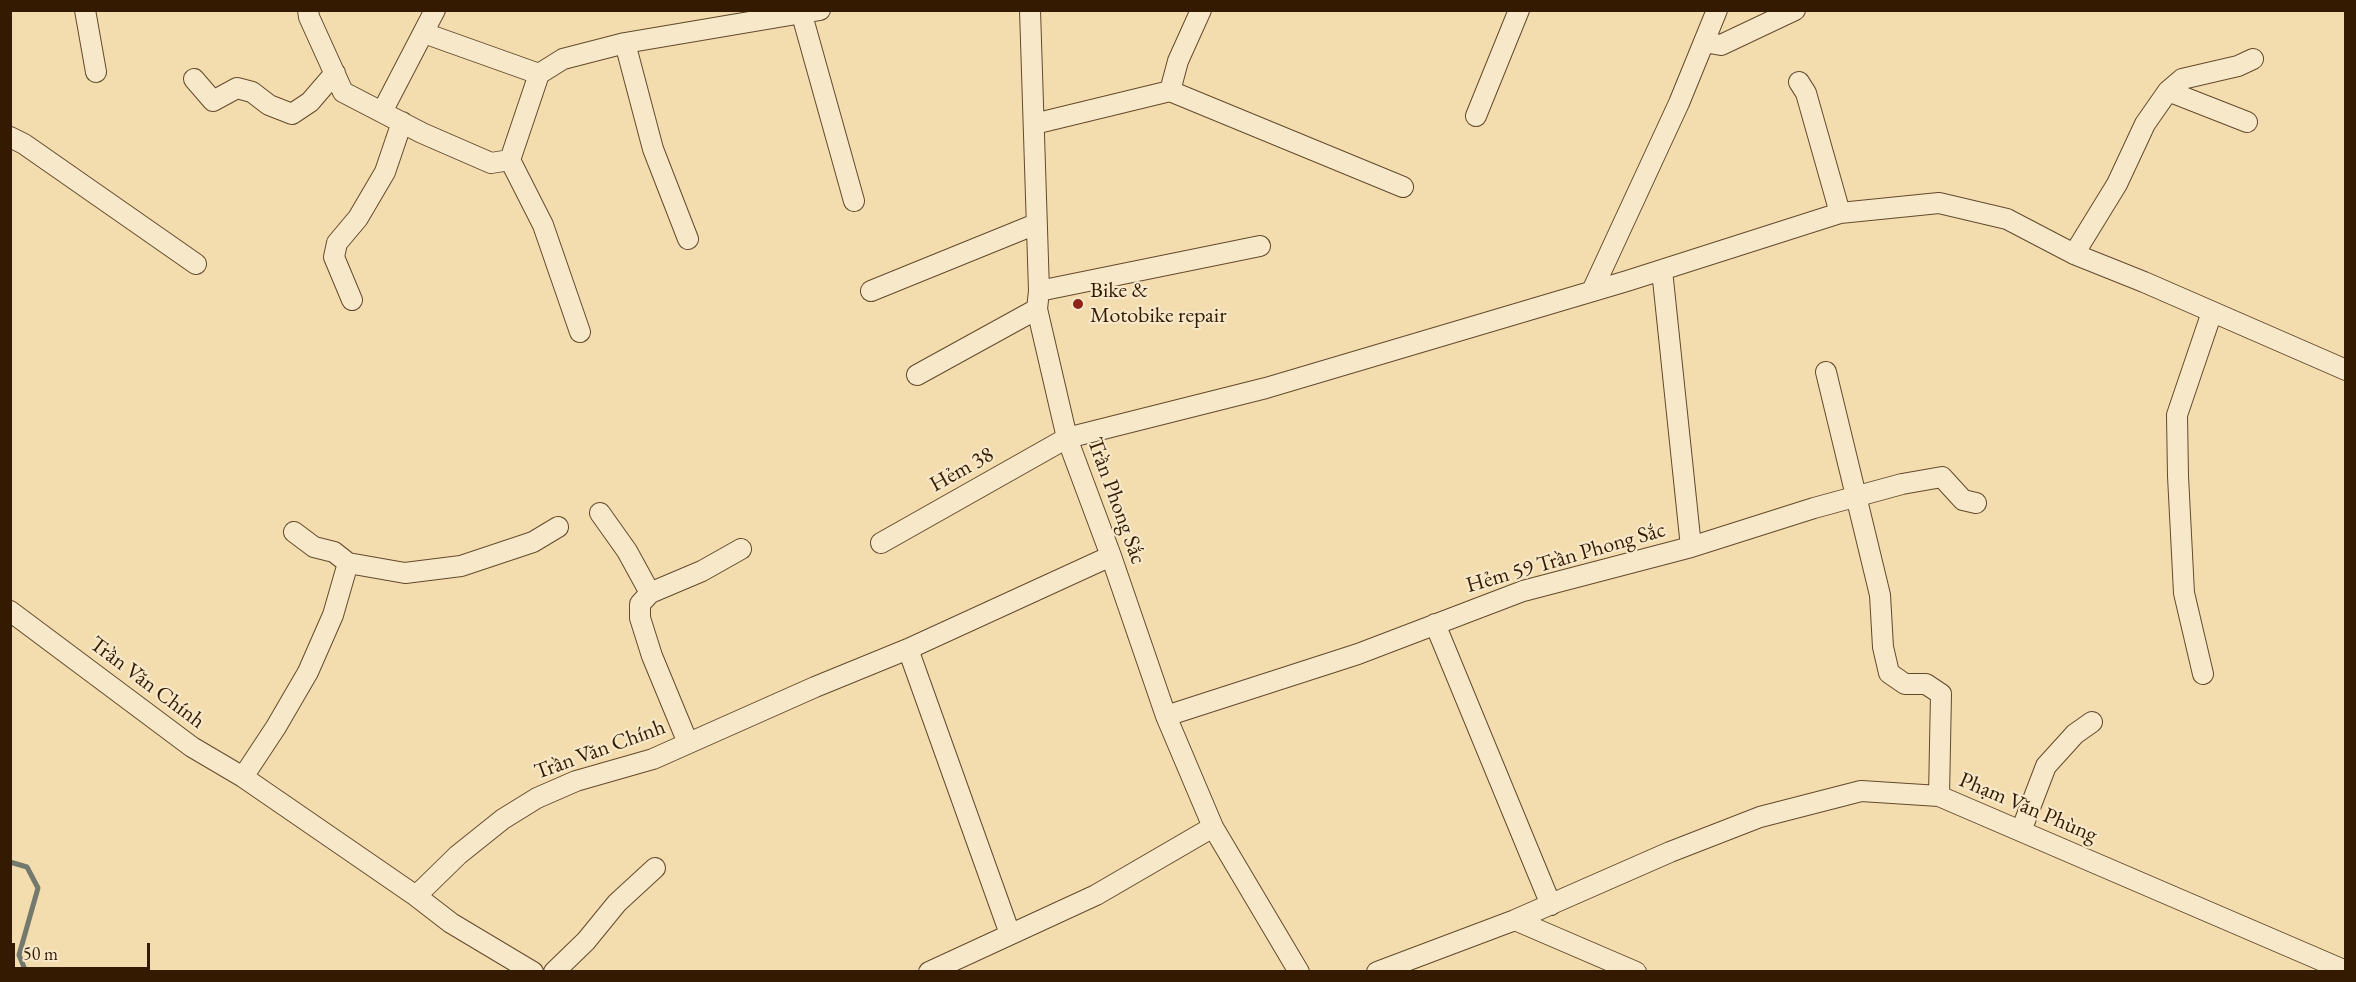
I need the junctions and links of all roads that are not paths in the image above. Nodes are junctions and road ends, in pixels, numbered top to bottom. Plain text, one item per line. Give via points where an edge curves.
1 (85, 10) edge
2 (308, 10) edge
3 (435, 10) edge
4 (1030, 10) edge
5 (1201, 10) edge
6 (1519, 10) edge
7 (1717, 10) edge
8 (1796, 10) edge
9 (812, 13) edge
10 (424, 33) junction
11 (1704, 42) junction
12 (625, 44) junction
13 (2253, 59) dead end
14 (96, 72) dead end
15 (335, 73) junction
16 (539, 74) junction
17 (194, 79) dead end
18 (1799, 82) dead end
19 (2168, 91) junction
20 (1170, 92) junction
21 (382, 112) junction
22 (1476, 116) dead end
23 (402, 122) junction
24 (2247, 122) dead end
25 (1034, 124) junction
26 (10, 137) edge
27 (510, 160) junction
28 (1403, 187) dead end
29 (854, 201) dead end
30 (1840, 213) junction
31 (1036, 224) junction
32 (688, 239) dead end
33 (1260, 246) dead end
34 (2074, 254) junction
35 (196, 264) dead end
36 (1662, 270) junction
37 (871, 291) dead end
38 (1592, 291) junction
39 (352, 300) dead end
40 (1038, 300) junction
41 (2212, 312) junction
42 (580, 332) dead end
43 (2346, 370) edge
44 (1826, 372) dead end
45 (916, 375) dead end
46 (1067, 438) junction
47 (1857, 496) junction
48 (1976, 503) dead end
49 (600, 513) dead end
50 (558, 527) dead end
51 (294, 532) dead end
52 (881, 543) dead end
53 (1691, 547) junction
54 (741, 549) dead end
55 (1111, 556) junction
56 (348, 563) junction
57 (650, 593) junction
58 (10, 611) edge
59 (1435, 624) junction
60 (908, 649) junction
61 (2204, 674) dead end
62 (1166, 717) junction
63 (2092, 722) dead end
64 (688, 743) junction
65 (243, 777) junction
66 (1939, 796) junction
67 (1213, 827) junction
68 (2021, 831) junction
69 (655, 868) dead end
70 (416, 896) junction
71 (1551, 905) junction
72 (1515, 920) junction
73 (1010, 934) junction
74 (2346, 971) edge
75 (533, 972) edge
76 (554, 972) edge
77 (928, 972) edge
78 (1299, 972) edge
79 (1377, 972) edge
80 (1636, 972) edge

1 - 14 street
2 - 15 street
3 - 10 street
4 - 25 street, Trần Phong Sắc
5 - 20 street via 1178,61
6 - 22 street
7 - 11 street
8 - 11 street via 1721,45
9 - 12 street
9 - 29 street
10 - 16 street
10 - 21 street
11 - 38 street via 1680,103
12 - 16 street via 562,59
12 - 32 street via 652,149
13 - 19 street via 2182,80
15 - 17 street via 310,102 292,114 237,88 213,101
15 - 21 street via 343,92
16 - 27 street
18 - 30 street via 1806,93
19 - 24 street
19 - 34 street via 2145,124 2117,184
20 - 25 street
20 - 28 street
21 - 23 street
23 - 27 street via 491,163
23 - 39 street via 385,172 358,218 337,243 334,257
25 - 31 street, Trần Phong Sắc
26 - 35 street
27 - 42 street via 543,225
30 - 34 street, Hẻm 38 via 1939,203 2007,219
30 - 36 street, Hẻm 38
31 - 37 street
31 - 40 street, Trần Phong Sắc
33 - 40 street
34 - 41 street, Hẻm 38
36 - 38 street, Hẻm 38
36 - 53 street
38 - 46 street, Hẻm 38 via 1266,388
40 - 45 street
40 - 46 street, Trần Phong Sắc
41 - 43 street, Hẻm 38
41 - 61 street via 2177,416 2184,593
44 - 47 street
46 - 52 street, Hẻm 38
46 - 55 street, Trần Phong Sắc
47 - 48 street, Hẻm 59 Trần Phong Sắc via 1942,477 1963,500
47 - 53 street, Hẻm 59 Trần Phong Sắc
47 - 66 street via 1880,595 1889,673 1905,684 1926,684 1941,694
49 - 57 street
50 - 56 street via 533,542 461,566 405,573
51 - 56 street via 314,547 334,552
53 - 59 street, Hẻm 59 Trần Phong Sắc via 1523,591
54 - 57 street
55 - 60 street, Trần Văn Chính
55 - 62 street, Trần Phong Sắc
56 - 65 street via 333,615 308,672
57 - 64 street via 640,604 640,618
58 - 65 street, Trần Văn Chính via 192,747
59 - 62 street, Hẻm 59 Trần Phong Sắc via 1359,654
59 - 71 street
60 - 64 street, Trần Văn Chính
60 - 73 street
62 - 67 street, Trần Phong Sắc
63 - 68 street via 2075,734 2046,766
64 - 70 street, Trần Văn Chính via 653,759 576,781 537,798 458,855
65 - 70 street, Trần Văn Chính
66 - 68 street, Phạm Văn Phùng
66 - 71 street, Phạm Văn Phùng via 1861,791 1760,817
67 - 73 street via 1096,895
67 - 78 street, Trần Phong Sắc
68 - 74 street, Phạm Văn Phùng
69 - 76 street
70 - 75 street via 451,923
71 - 72 street, Phạm Văn Phùng
72 - 79 street, Phạm Văn Phùng
72 - 80 street
73 - 77 street

